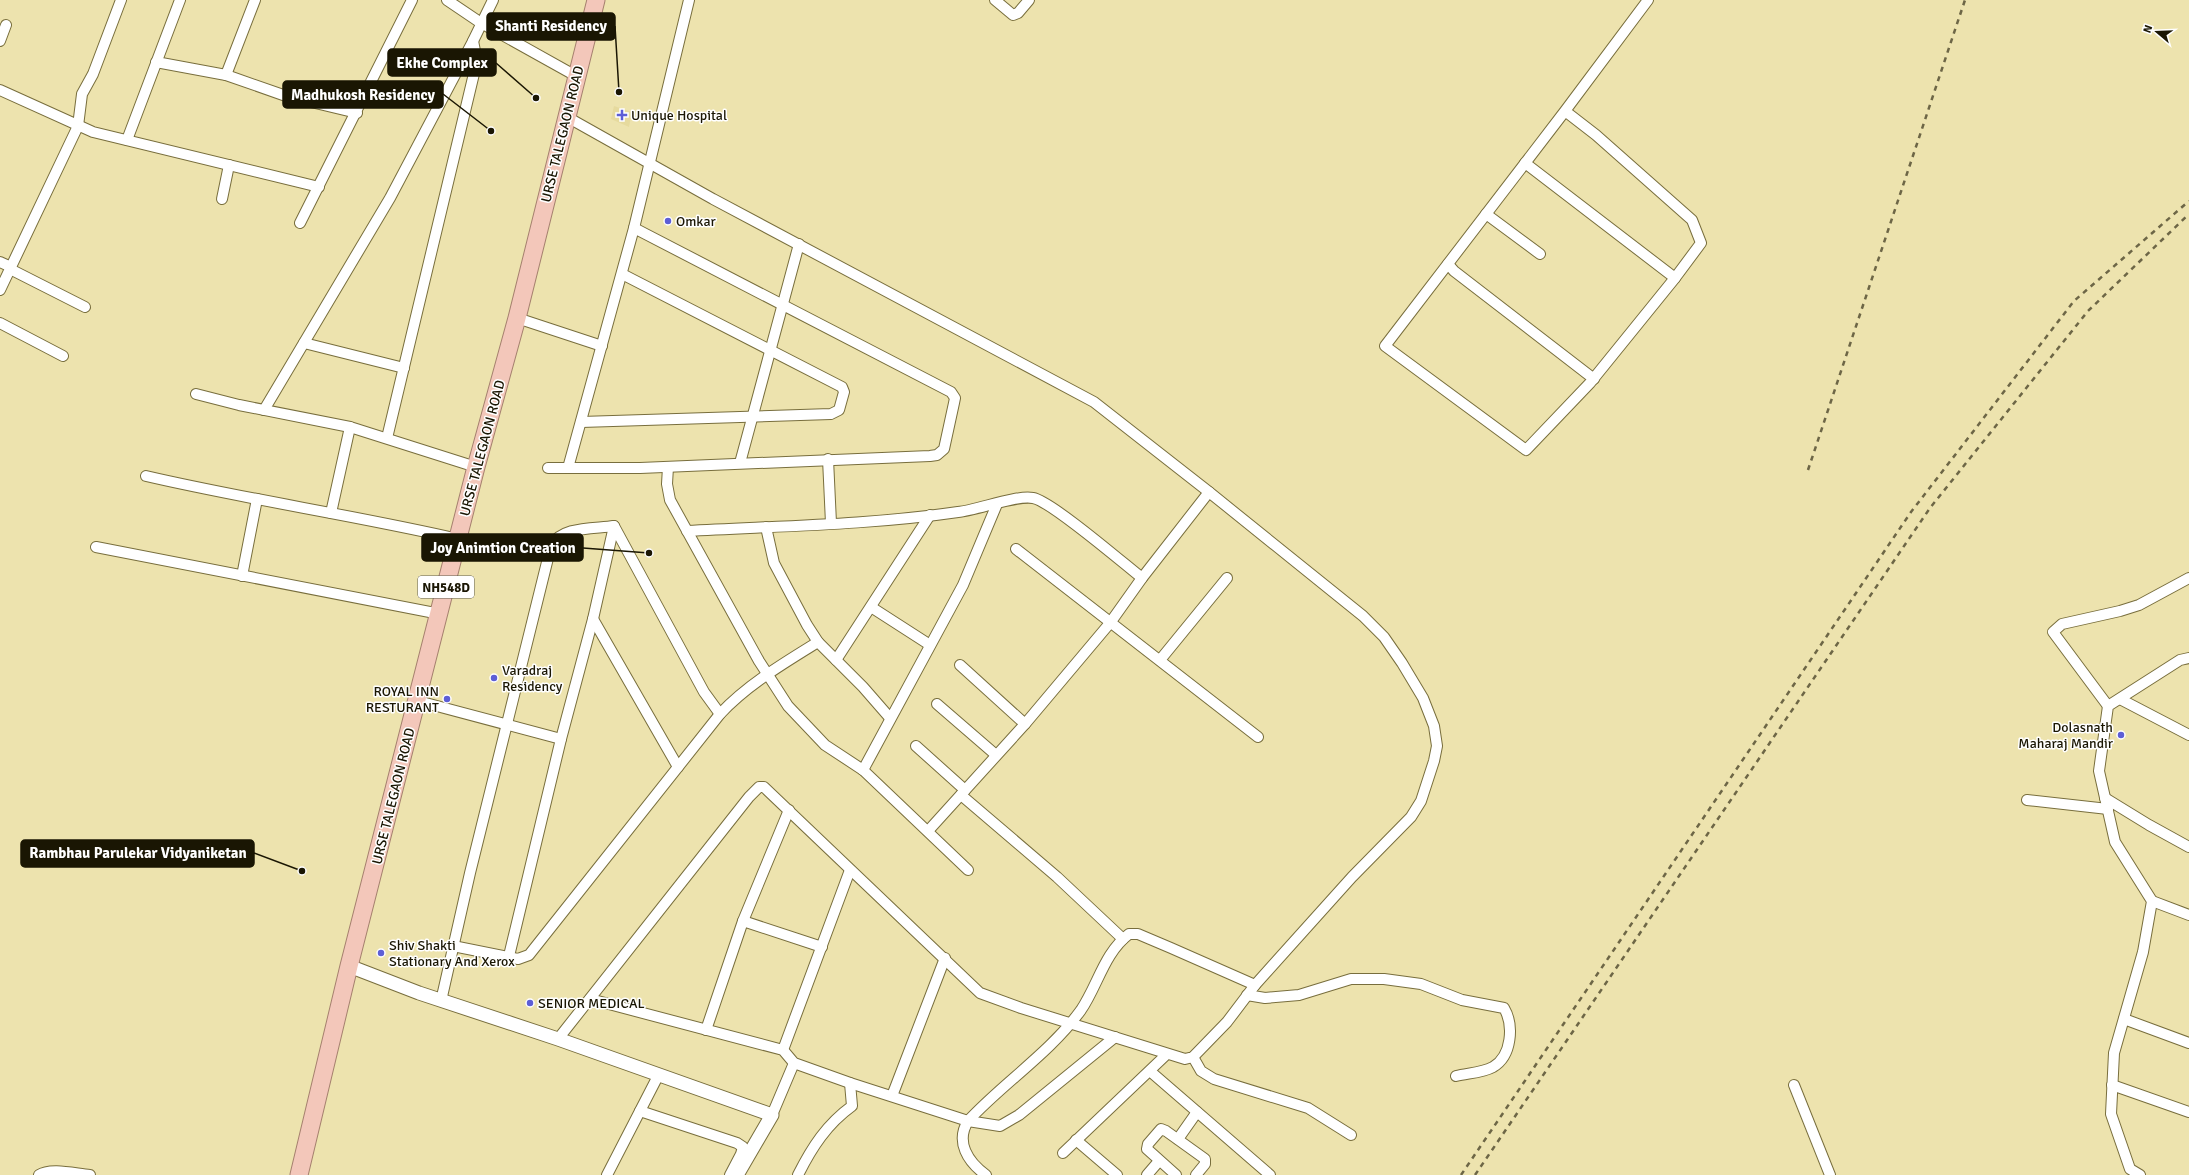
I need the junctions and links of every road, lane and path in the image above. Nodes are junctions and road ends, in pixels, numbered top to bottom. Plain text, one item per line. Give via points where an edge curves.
1 (121, 0) edge
2 (180, 0) edge
3 (255, 0) edge
4 (412, 0) edge
5 (447, 0) edge
6 (493, 0) edge
7 (596, 0) edge
8 (689, 0) edge
9 (995, 0) edge
10 (1029, 0) edge
11 (1648, 0) edge
12 (481, 22) junction
13 (6, 25) dead end
14 (0, 41) edge
15 (473, 41) junction
16 (156, 62) junction
17 (226, 75) junction
18 (576, 76) junction
19 (0, 90) edge
20 (1565, 111) junction
21 (357, 112) junction
22 (567, 117) junction
23 (78, 126) junction
24 (127, 140) junction
25 (649, 163) junction
26 (1525, 163) junction
27 (230, 165) junction
28 (319, 187) junction
29 (222, 199) dead end
30 (1486, 214) junction
31 (300, 222) dead end
32 (634, 228) junction
33 (799, 244) junction
34 (1540, 254) dead end
35 (0, 262) edge
36 (1448, 264) junction
37 (11, 268) junction
38 (622, 274) junction
39 (1675, 278) junction
40 (0, 290) edge
41 (783, 304) junction
42 (84, 307) dead end
43 (518, 318) junction
44 (0, 324) edge
45 (304, 343) junction
46 (602, 346) junction
47 (771, 350) junction
48 (63, 356) dead end
49 (404, 368) junction
50 (1594, 379) junction
51 (196, 394) dead end
52 (264, 410) junction
53 (753, 415) junction
54 (581, 422) junction
55 (350, 427) junction
56 (387, 438) junction
57 (828, 459) junction
58 (740, 463) junction
59 (668, 466) junction
60 (476, 467) junction
61 (548, 468) dead end
62 (568, 468) junction
63 (146, 476) dead end
64 (1209, 492) junction
65 (257, 500) junction
66 (997, 504) junction
67 (331, 513) junction
68 (930, 515) junction
69 (831, 523) junction
70 (614, 526) junction
71 (766, 527) junction
72 (687, 531) junction
73 (458, 539) junction
74 (96, 547) dead end
75 (1016, 549) dead end
76 (242, 576) junction
77 (1142, 578) junction
78 (1227, 578) dead end
79 (2189, 578) edge
80 (872, 607) junction
81 (440, 614) junction
82 (593, 619) junction
83 (1110, 623) junction
84 (818, 642) junction
85 (930, 645) junction
86 (2189, 658) edge
87 (836, 660) junction
88 (1160, 660) junction
89 (960, 666) dead end
90 (768, 675) junction
91 (2120, 699) junction
92 (418, 701) junction
93 (937, 704) dead end
94 (2108, 706) junction
95 (720, 714) junction
96 (890, 718) junction
97 (1025, 724) junction
98 (506, 725) junction
99 (2189, 735) edge
100 (1258, 737) dead end
101 (561, 739) junction
102 (916, 746) dead end
103 (996, 755) junction
104 (678, 767) junction
105 (863, 770) junction
106 (963, 792) junction
107 (2105, 798) junction
108 (2027, 800) dead end
109 (2108, 809) junction
110 (789, 810) junction
111 (928, 831) junction
112 (2189, 847) edge
113 (850, 870) junction
114 (968, 870) dead end
115 (2152, 900) junction
116 (2189, 915) edge
117 (743, 921) junction
118 (1123, 939) junction
119 (453, 946) junction
120 (822, 947) junction
121 (510, 956) junction
122 (946, 958) junction
123 (349, 966) junction
124 (1255, 985) junction
125 (1247, 995) junction
126 (590, 999) junction
127 (441, 1001) junction
128 (2124, 1019) junction
129 (1070, 1023) junction
130 (706, 1030) junction
131 (1115, 1037) junction
132 (558, 1039) junction
133 (2189, 1043) edge
134 (783, 1050) junction
135 (1168, 1054) junction
136 (1193, 1057) junction
137 (794, 1063) junction
138 (1151, 1072) junction
139 (658, 1076) junction
140 (1456, 1076) dead end
141 (850, 1083) junction
142 (1794, 1085) dead end
143 (2112, 1085) junction
144 (892, 1096) junction
145 (640, 1111) junction
146 (1197, 1112) junction
147 (2189, 1112) edge
148 (772, 1115) junction
149 (968, 1121) junction
150 (1351, 1135) dead end
151 (1178, 1139) junction
152 (1076, 1140) junction
153 (1063, 1152) dead end
154 (1159, 1161) junction
155 (39, 1175) edge
156 (90, 1175) edge
157 (299, 1175) edge
158 (606, 1175) edge
159 (730, 1175) edge
160 (737, 1175) edge
161 (798, 1175) edge
162 (986, 1175) edge
163 (1117, 1175) edge
164 (1147, 1175) edge
165 (1176, 1175) edge
166 (1196, 1175) edge
167 (1270, 1175) edge
168 (1830, 1175) edge
169 (2140, 1175) edge

1 - 23 street via 93,74 82,94
2 - 16 street
3 - 17 street
4 - 21 street
5 - 12 street
6 - 12 street
7 - 18 highway, URSE TALEGAON ROAD / NH548D
8 - 25 street
9 - 10 street via 1013,15
11 - 20 street
12 - 15 street
12 - 18 street
13 - 14 street
15 - 45 street via 390,198
15 - 49 street via 477,61
16 - 17 street
16 - 24 street
17 - 21 street via 286,96
18 - 22 highway, URSE TALEGAON ROAD / NH548D
19 - 23 street
20 - 26 street
20 - 39 street via 1692,220 1701,243
21 - 28 street
22 - 25 street
22 - 43 highway, URSE TALEGAON ROAD / NH548D
23 - 24 street
23 - 37 street
24 - 27 street
25 - 32 street
25 - 33 street
26 - 30 street
26 - 39 street
27 - 28 street
27 - 29 street
28 - 31 street
30 - 34 street
30 - 36 street
32 - 38 street
32 - 41 street
33 - 41 street
33 - 64 street via 1094,402
35 - 37 street
36 - 50 street
36 - 50 street via 1385,346 1526,450
37 - 40 street
37 - 42 street
38 - 46 street
38 - 47 street
39 - 50 street
41 - 47 street
41 - 57 street via 951,392 955,398 944,449 937,455
43 - 46 street
43 - 60 highway, URSE TALEGAON ROAD / NH548D
44 - 48 street
45 - 49 street
45 - 52 street
46 - 54 street
47 - 53 street
47 - 53 street via 842,387 844,392 839,410 831,414
49 - 56 street
51 - 52 street
52 - 55 street
53 - 54 street
53 - 58 street
54 - 62 street
55 - 56 street
55 - 67 street
56 - 60 street
57 - 58 street
57 - 69 street
58 - 59 street
59 - 62 street
59 - 72 street via 667,484 670,500
60 - 73 highway, URSE TALEGAON ROAD / NH548D
61 - 62 street
63 - 65 street
64 - 77 street
64 - 124 street via 1363,616 1384,637 1423,698 1434,726 1437,746 1428,782 1411,817 1352,877
65 - 67 street
65 - 76 street
66 - 68 street
66 - 77 street via 1032,498 1045,503
66 - 85 street via 963,586
67 - 73 street
68 - 69 street
68 - 80 street
69 - 71 street
70 - 82 street
70 - 95 street via 704,692
70 - 98 street via 563,533 555,538
71 - 72 street
71 - 84 street via 774,563
72 - 90 street
73 - 81 highway, URSE TALEGAON ROAD / NH548D
74 - 76 street
75 - 83 street
76 - 81 street
77 - 83 street
78 - 88 street
79 - 94 street via 2139,605 2062,624 2053,632
80 - 85 street
80 - 87 street
81 - 92 highway, URSE TALEGAON ROAD / NH548D
82 - 101 street
82 - 104 street
83 - 88 street
83 - 97 street
84 - 87 street
84 - 90 street
85 - 96 street
86 - 91 street via 2180,660
87 - 96 street
88 - 100 street
89 - 97 street
90 - 95 street
90 - 105 street via 788,706 825,745
91 - 94 street
91 - 99 street
92 - 98 street
92 - 123 highway, URSE TALEGAON ROAD / NH548D
93 - 103 street
94 - 107 street via 2099,771
95 - 104 street
96 - 105 street
97 - 103 street
98 - 101 street
98 - 119 street
101 - 121 street
102 - 106 street
103 - 106 street
104 - 121 street via 529,955 518,959
105 - 111 street
106 - 111 street
106 - 118 street
107 - 109 street
107 - 112 street
108 - 109 street
109 - 115 street via 2115,842
110 - 113 street
110 - 117 street
110 - 126 street via 764,787 759,787 699,858
111 - 114 street
113 - 120 street
113 - 122 street
115 - 116 street
115 - 128 street via 2143,952
117 - 120 street
117 - 130 street
118 - 124 street via 1130,934 1138,934
118 - 129 street via 1101,970 1081,1010
119 - 121 street
119 - 127 street
120 - 134 street
122 - 129 street via 980,993
122 - 144 street
123 - 127 street
123 - 157 highway, URSE TALEGAON ROAD / NH548D
124 - 125 street
125 - 136 street via 1227,1022
125 - 140 street via 1265,998 1299,995 1351,979 1384,979 1421,984 1462,1000 1504,1008 1508,1013 1511,1037 1502,1056 1494,1066
126 - 130 street
126 - 132 street
127 - 132 street
128 - 133 street
128 - 143 street via 2114,1053
129 - 131 street
129 - 149 street
130 - 134 street
131 - 135 street
131 - 149 street via 1007,1124 992,1126
132 - 139 street
134 - 137 street
135 - 136 street via 1185,1059
135 - 138 street
136 - 150 street via 1201,1072 1214,1079 1308,1108
137 - 141 street
137 - 148 street
138 - 146 street
138 - 152 street
139 - 145 street
139 - 148 street
141 - 144 street
141 - 161 street via 852,1106 836,1117 813,1146
142 - 168 street
143 - 147 street
143 - 169 street via 2110,1114 2130,1169
144 - 149 street
145 - 158 street
145 - 159 street via 737,1143 743,1148
146 - 151 street
146 - 167 street
148 - 160 street
149 - 162 street via 963,1129 964,1148 970,1159
151 - 154 street via 1164,1130 1159,1131 1147,1149
151 - 166 street via 1205,1159 1205,1164
152 - 153 street
152 - 163 street
154 - 164 street
154 - 165 street
155 - 156 street via 44,1172

